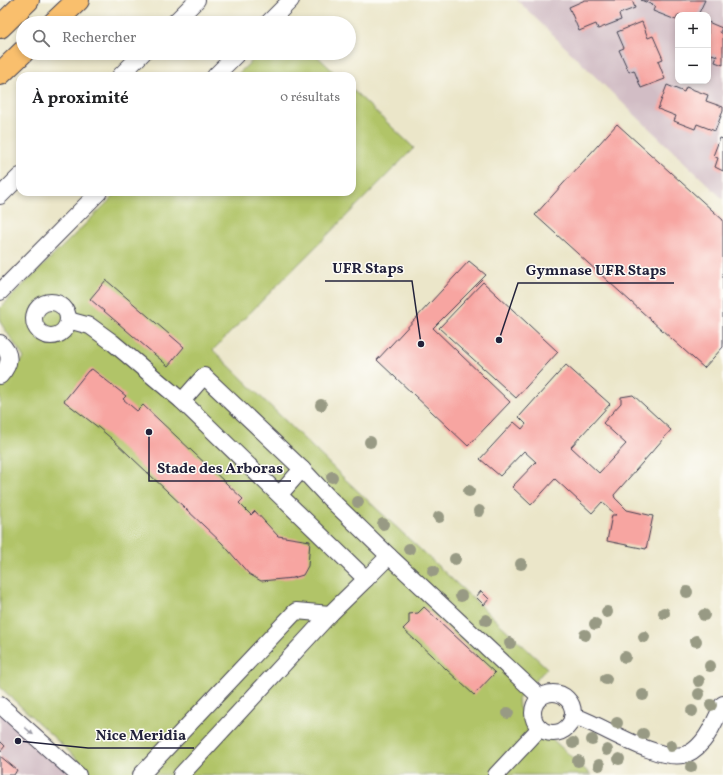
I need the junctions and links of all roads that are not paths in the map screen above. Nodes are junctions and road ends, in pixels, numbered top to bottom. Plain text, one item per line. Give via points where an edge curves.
1 (28, 0) edge
2 (78, 0) edge
3 (197, 0) edge
4 (291, 0) edge
5 (61, 16) edge
6 (181, 16) edge
7 (275, 16) edge
8 (0, 27) edge
9 (16, 59) edge
10 (137, 60) edge
11 (231, 60) edge
12 (124, 72) edge
13 (219, 72) edge
14 (0, 74) edge
15 (16, 180) edge
16 (0, 196) edge
17 (95, 196) edge
18 (0, 292) edge
19 (68, 320) dead end
20 (0, 342) edge
21 (0, 376) edge
22 (182, 401) junction
23 (302, 469) junction
24 (280, 494) junction
25 (389, 556) junction
26 (366, 579) junction
27 (330, 614) junction
28 (540, 697) junction
29 (723, 704) edge
30 (0, 705) edge
31 (572, 718) junction
32 (540, 728) junction
33 (78, 775) edge
34 (141, 775) edge
35 (181, 775) edge
36 (496, 775) edge

1 - 8 highway
2 - 5 highway
3 - 6 street
4 - 7 street
9 - 14 highway
10 - 12 street
11 - 13 street
15 - 16 street
17 - 18 street
19 - 22 street via 90,326
20 - 21 street via 6,348 9,363
22 - 23 street via 204,376
22 - 24 street
23 - 24 street
23 - 25 street
24 - 26 street
25 - 26 street
25 - 28 street
26 - 27 street
27 - 34 street via 296,611
27 - 35 street
28 - 31 street via 552,693 566,698 571,703
28 - 32 street via 533,712
29 - 31 street via 711,730 702,742 683,755 655,752 582,719
30 -> 33 street
31 - 32 street via 565,729 559,732
32 - 36 street

